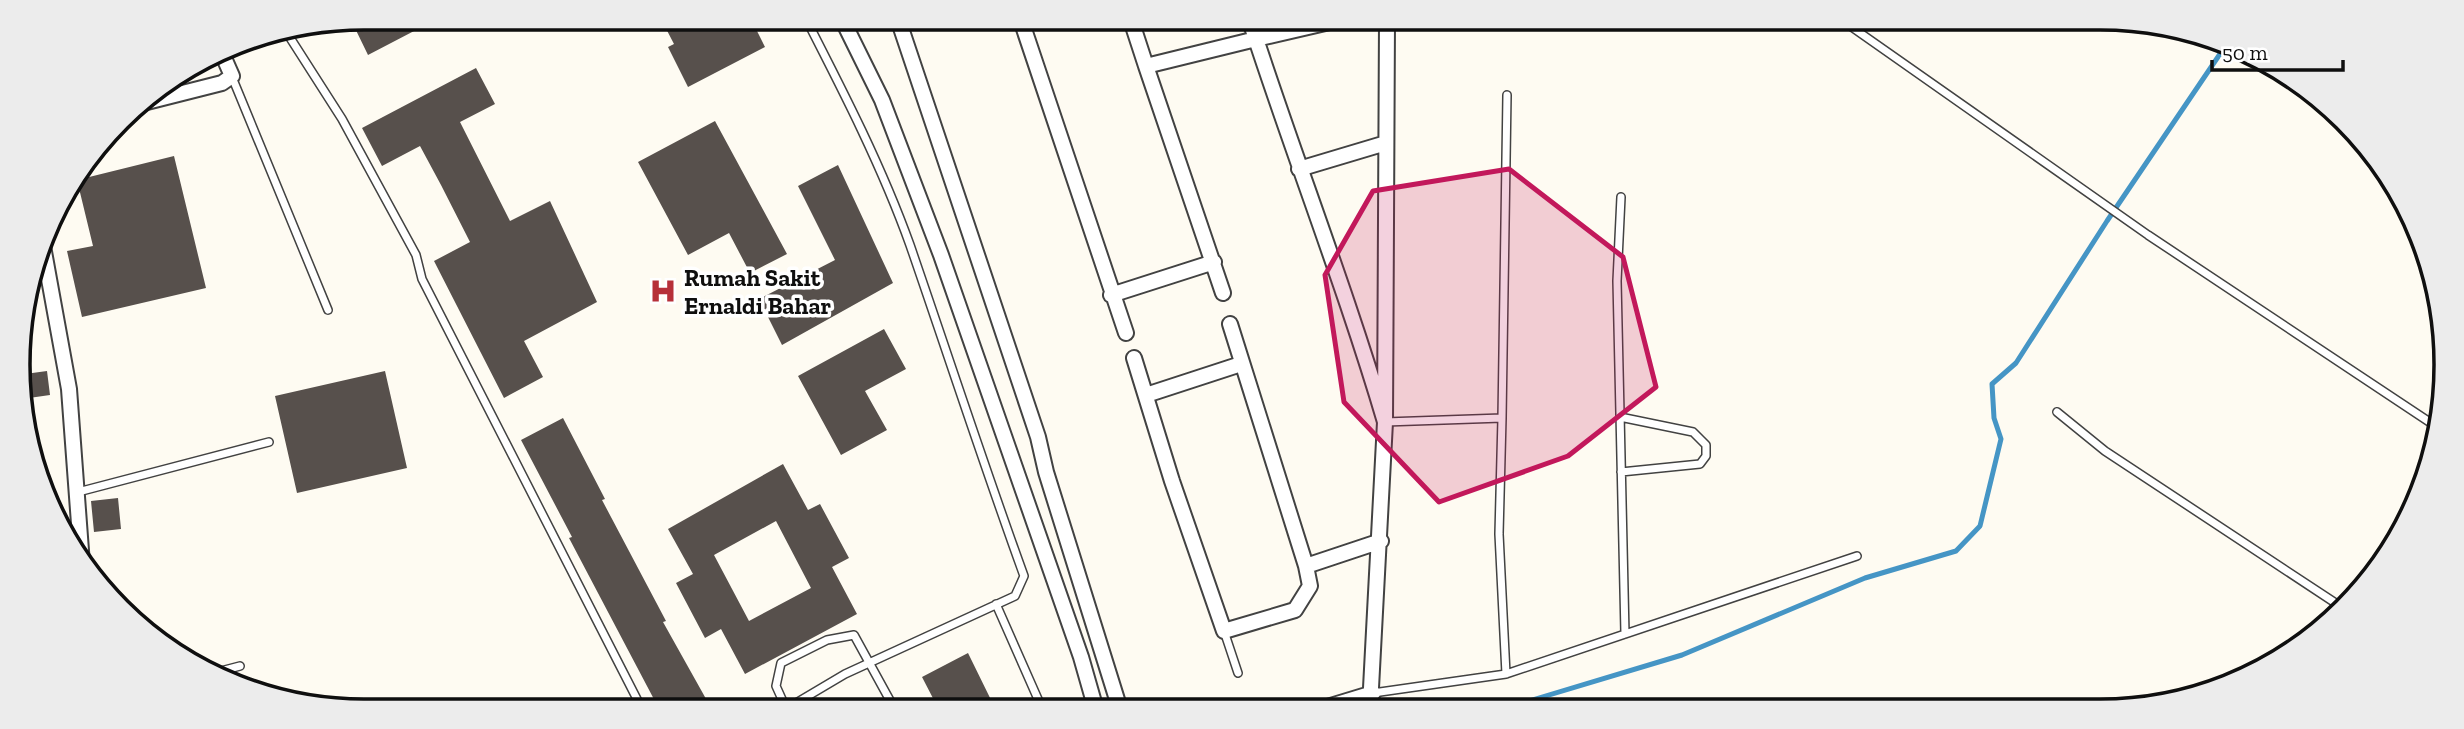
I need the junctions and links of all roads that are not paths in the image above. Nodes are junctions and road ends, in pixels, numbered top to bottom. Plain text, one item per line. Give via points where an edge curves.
1 (812, 30) edge
2 (847, 30) edge
3 (902, 30) edge
4 (1024, 30) edge
5 (1134, 30) edge
6 (1253, 30) edge
7 (1295, 30) edge
8 (1387, 30) edge
9 (1856, 30) edge
10 (290, 38) edge
11 (1256, 39) junction
12 (225, 60) edge
13 (1146, 66) junction
14 (232, 76) junction
15 (1507, 95) dead end
16 (162, 98) edge
17 (1386, 143) junction
18 (1299, 169) junction
19 (1621, 197) dead end
20 (1214, 262) junction
21 (46, 263) edge
22 (1223, 293) dead end
23 (1111, 295) junction
24 (328, 310) dead end
25 (1230, 324) dead end
26 (1126, 333) dead end
27 (1134, 358) dead end
28 (1241, 364) junction
29 (1146, 395) junction
30 (2057, 412) dead end
31 (1620, 416) junction
32 (1502, 418) junction
33 (1385, 422) junction
34 (2429, 422) edge
35 (269, 442) dead end
36 (1621, 471) junction
37 (78, 492) junction
38 (81, 541) edge
39 (1381, 541) junction
40 (1857, 556) dead end
41 (1306, 566) junction
42 (2335, 602) edge
43 (996, 604) junction
44 (1224, 631) junction
45 (1625, 634) junction
46 (869, 663) junction
47 (240, 666) dead end
48 (226, 670) edge
49 (1238, 673) dead end
50 (1506, 674) junction
51 (637, 699) edge
52 (782, 699) edge
53 (803, 699) edge
54 (889, 699) edge
55 (1038, 699) edge
56 (1093, 699) edge
57 (1117, 699) edge
58 (1371, 699) edge
59 (1376, 699) edge

1 - 43 lane via 856,116 909,244 1024,576 1015,596
2 - 56 street via 882,100 941,255
3 - 57 street via 1038,437
4 - 23 street
5 - 13 street
6 - 11 street
7 - 11 street
8 - 17 street
9 - 34 lane via 2148,235
10 - 51 lane via 342,120 416,255 422,279
11 - 13 street
11 - 18 street
12 - 14 street
13 - 20 street
14 - 16 street
14 - 24 lane
15 - 32 lane
17 - 18 street
17 - 33 street
18 - 33 street
19 - 31 lane via 1617,281
20 - 22 street
20 - 23 street
21 - 37 street via 69,389
23 - 26 street
25 - 28 street
27 - 29 street
28 - 29 street
28 - 41 street
29 - 44 street
30 - 42 lane via 2105,451
31 - 36 lane
31 - 36 lane via 1693,432 1706,445 1700,464
32 - 33 lane
32 - 50 lane via 1499,534
33 - 39 street
35 - 37 lane
36 - 45 lane
37 - 38 street
39 - 41 street
39 - 58 street
40 - 45 lane
41 - 44 street via 1310,586 1295,610
43 - 46 lane
43 - 55 lane
44 - 49 lane
45 - 50 lane
46 - 52 lane via 854,635 827,640 781,663 776,686
46 - 53 lane
46 - 54 lane
47 - 48 lane
50 - 59 lane

